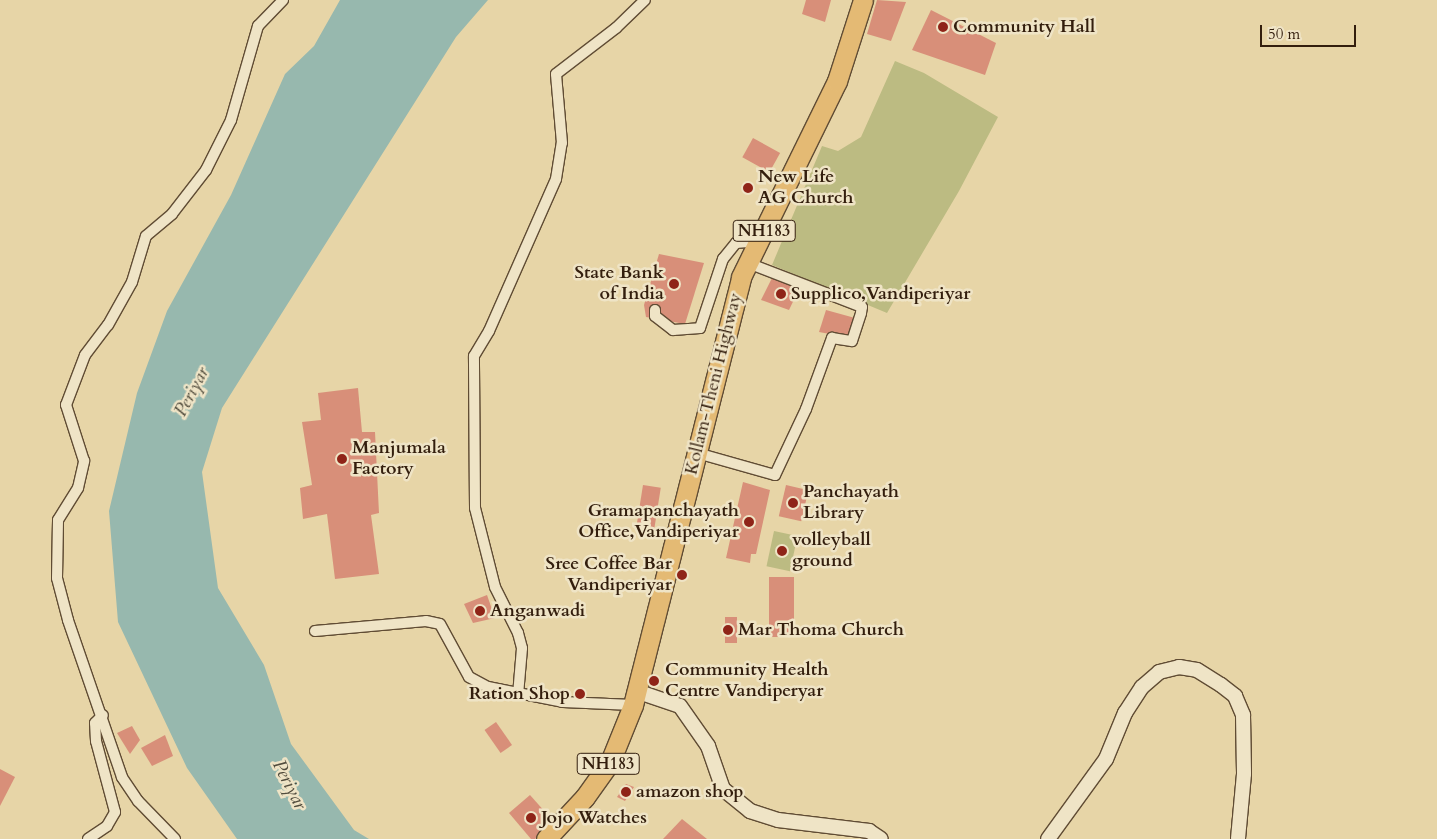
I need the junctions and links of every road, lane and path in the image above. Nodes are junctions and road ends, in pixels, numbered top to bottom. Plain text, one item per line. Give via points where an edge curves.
1 (283, 0) edge
2 (645, 0) edge
3 (863, 0) edge
4 (759, 241) junction
5 (748, 263) junction
6 (655, 310) dead end
7 (697, 453) junction
8 (315, 631) dead end
9 (518, 695) junction
10 (635, 698) junction
11 (103, 715) junction
12 (557, 833) edge
13 (88, 839) edge
14 (175, 839) edge
15 (546, 839) edge
16 (881, 839) edge
17 (1048, 839) edge
18 (1238, 839) edge

1 - 11 street via 258,26 231,120 206,170 172,214 146,236 132,282 108,325 85,355 66,405 84,461 78,488 58,520 58,578 68,620
2 - 9 street via 616,28 556,74 562,143 556,179 489,331 474,356 475,508 495,587 522,648
3 - 4 highway, Kollam-Theni Highway / NH183 via 837,81
4 - 5 highway, Kollam-Theni Highway / NH183
4 - 6 street via 736,243 724,259 700,328 673,330 654,316
5 - 7 highway, Kollam-Theni Highway / NH183 via 741,278
5 - 7 street via 862,307 861,313 852,341 832,338 806,409 775,475
7 - 10 highway, Kollam-Theni Highway / NH183
8 - 9 street via 426,621 440,624 469,677 488,687
9 - 10 street via 563,702
10 - 12 highway, Kollam-Theni Highway / NH183 via 610,762
10 - 16 street via 680,706 708,746 723,789 750,811 778,820 869,831
11 - 13 street via 95,723 96,741 115,812 107,826
11 - 14 street via 122,778 138,801
12 - 15 highway, Kollam-Theni Highway
17 - 18 street via 1106,759 1125,713 1142,687 1159,672 1179,666 1196,670 1221,685 1235,696 1243,715 1244,774

